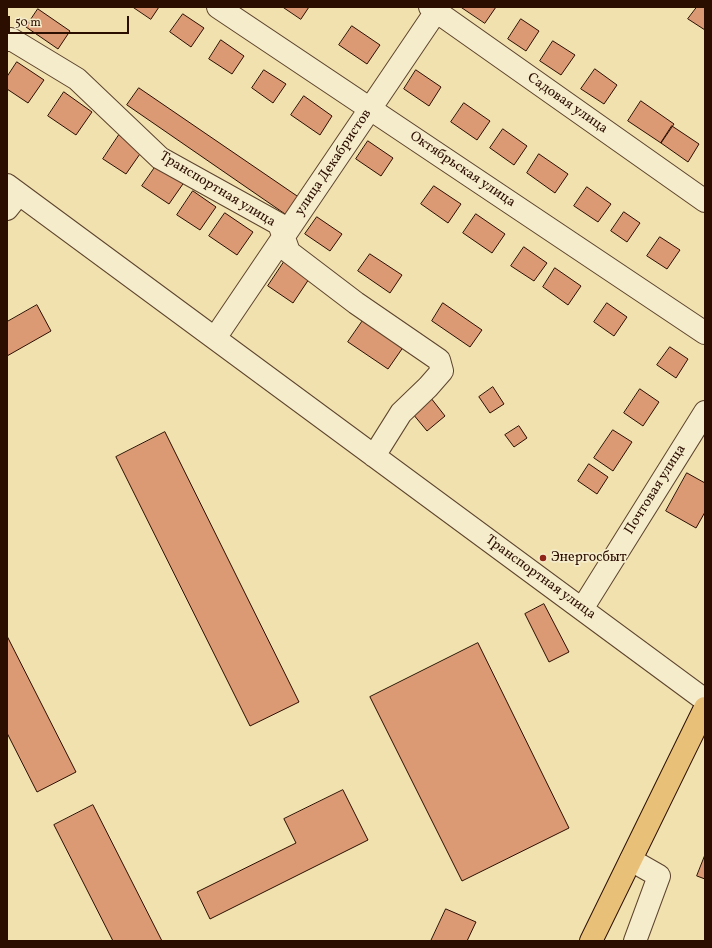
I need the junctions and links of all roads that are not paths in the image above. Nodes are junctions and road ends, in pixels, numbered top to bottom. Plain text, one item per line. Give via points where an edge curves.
1 (218, 7) edge
2 (435, 9) edge
3 (7, 40) edge
4 (370, 109) junction
5 (11, 196) edge
6 (705, 201) edge
7 (284, 237) junction
8 (705, 333) edge
9 (215, 338) junction
10 (705, 412) edge
11 (374, 456) junction
12 (582, 609) junction
13 (705, 700) edge
14 (705, 708) edge
15 (631, 860) junction
16 (591, 941) edge
17 (635, 941) edge

1 - 4 street, Октябрьская улица
2 - 4 street, улица Декабристов
2 - 6 street, Садовая улица
3 - 7 street, Транспортная улица via 11,39 77,79 160,158 279,224
4 - 7 street, улица Декабристов
4 - 8 street, Октябрьская улица
5 - 9 street, Транспортная улица
7 - 9 street, улица Декабристов
7 - 11 street, Транспортная улица via 289,252 439,360 442,371 401,413
9 - 11 street, Транспортная улица
10 - 12 street, Почтовая улица
11 - 12 street, Транспортная улица
12 - 13 street, Транспортная улица
14 - 15 main road
15 - 16 main road
15 - 17 street via 659,876

